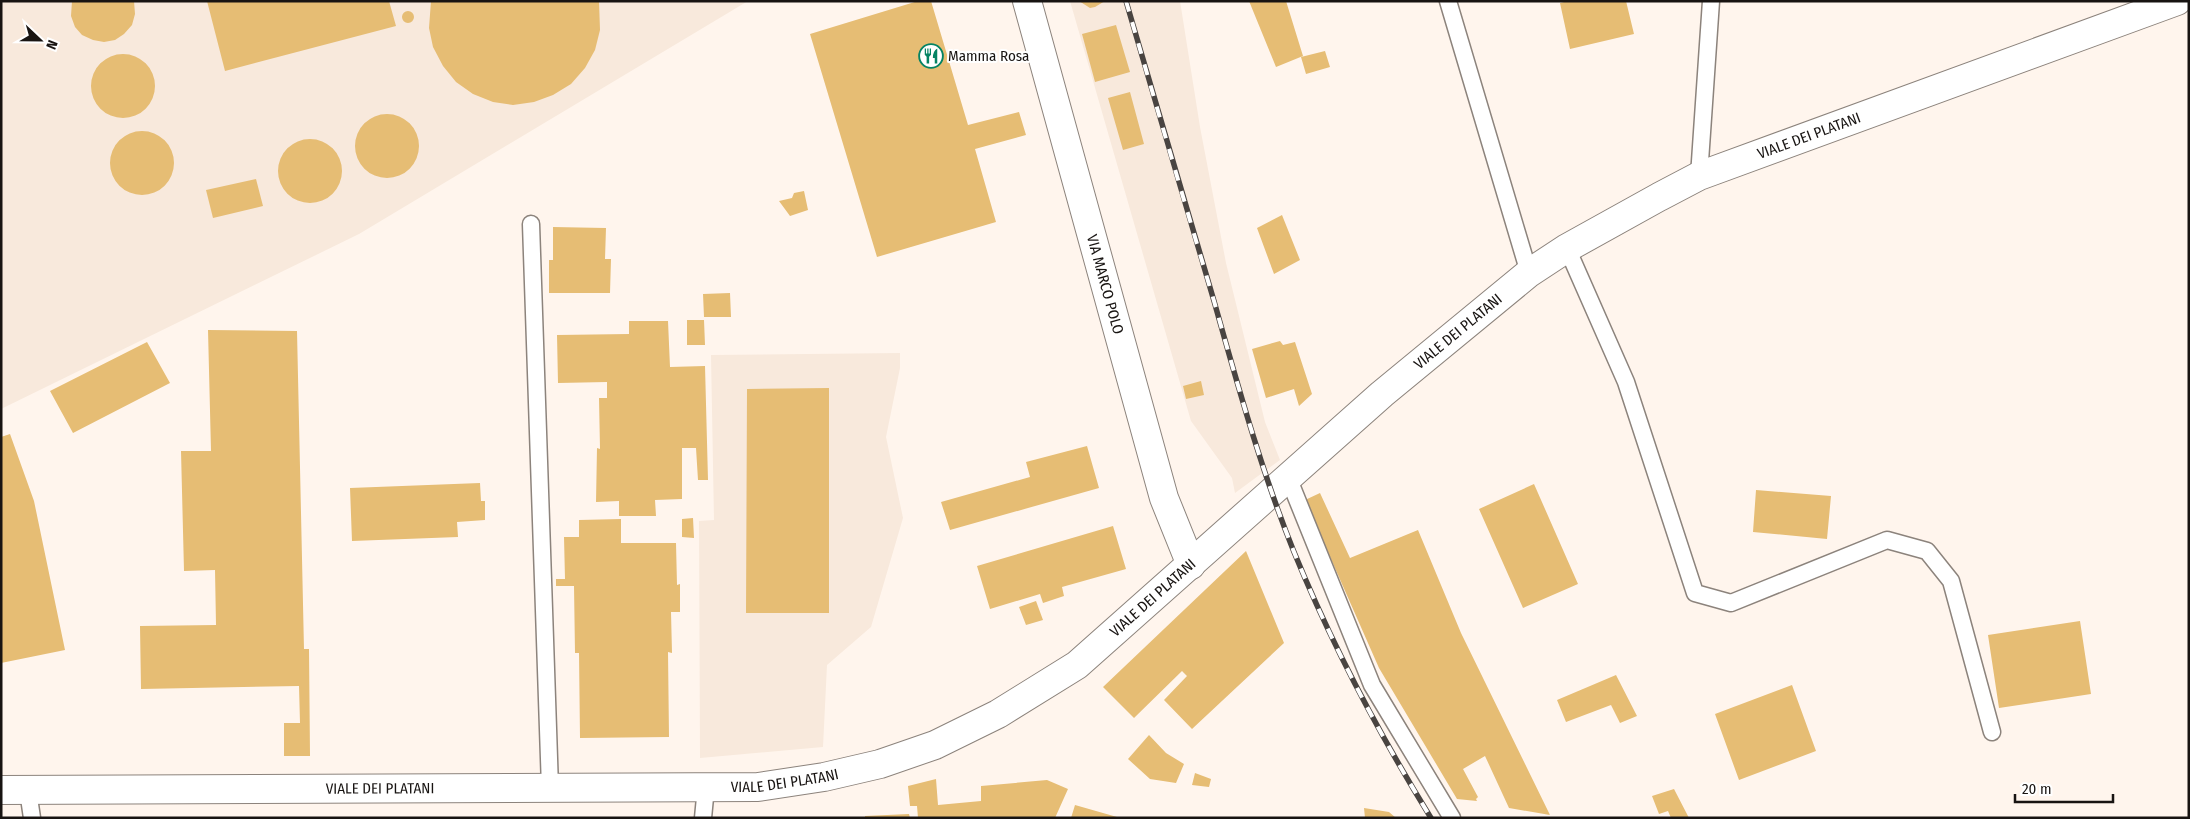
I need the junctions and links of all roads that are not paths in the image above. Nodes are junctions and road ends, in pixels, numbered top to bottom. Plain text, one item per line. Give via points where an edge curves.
1 (1027, 1) edge
2 (1448, 1) edge
3 (1710, 1) edge
4 (2178, 1) edge
5 (1699, 176) junction
6 (530, 224) dead end
7 (1567, 248) junction
8 (1529, 272) junction
9 (1288, 477) junction
10 (1191, 565) junction
11 (1992, 732) dead end
12 (706, 787) junction
13 (550, 788) junction
14 (1, 790) edge
15 (28, 791) junction
16 (32, 818) edge
17 (703, 818) edge
18 (1452, 818) edge

1 - 10 street, VIA MARCO POLO via 1164,498
2 - 8 lane
3 - 5 lane
4 - 5 street, VIALE DEI PLATANI
5 - 7 street, VIALE DEI PLATANI
6 - 13 lane
7 - 8 street, VIALE DEI PLATANI
7 - 11 lane via 1626,382 1695,593 1731,603 1887,540 1927,552 1951,581
8 - 9 street, VIALE DEI PLATANI
9 - 10 street, VIALE DEI PLATANI
9 - 18 lane via 1372,685
10 - 12 street, VIALE DEI PLATANI via 1077,665 998,714 935,745 880,764 824,777 758,787
12 - 13 street, VIALE DEI PLATANI
12 - 17 lane
13 - 15 street, VIALE DEI PLATANI
14 - 15 street, VIALE DEI PLATANI
15 - 16 lane

